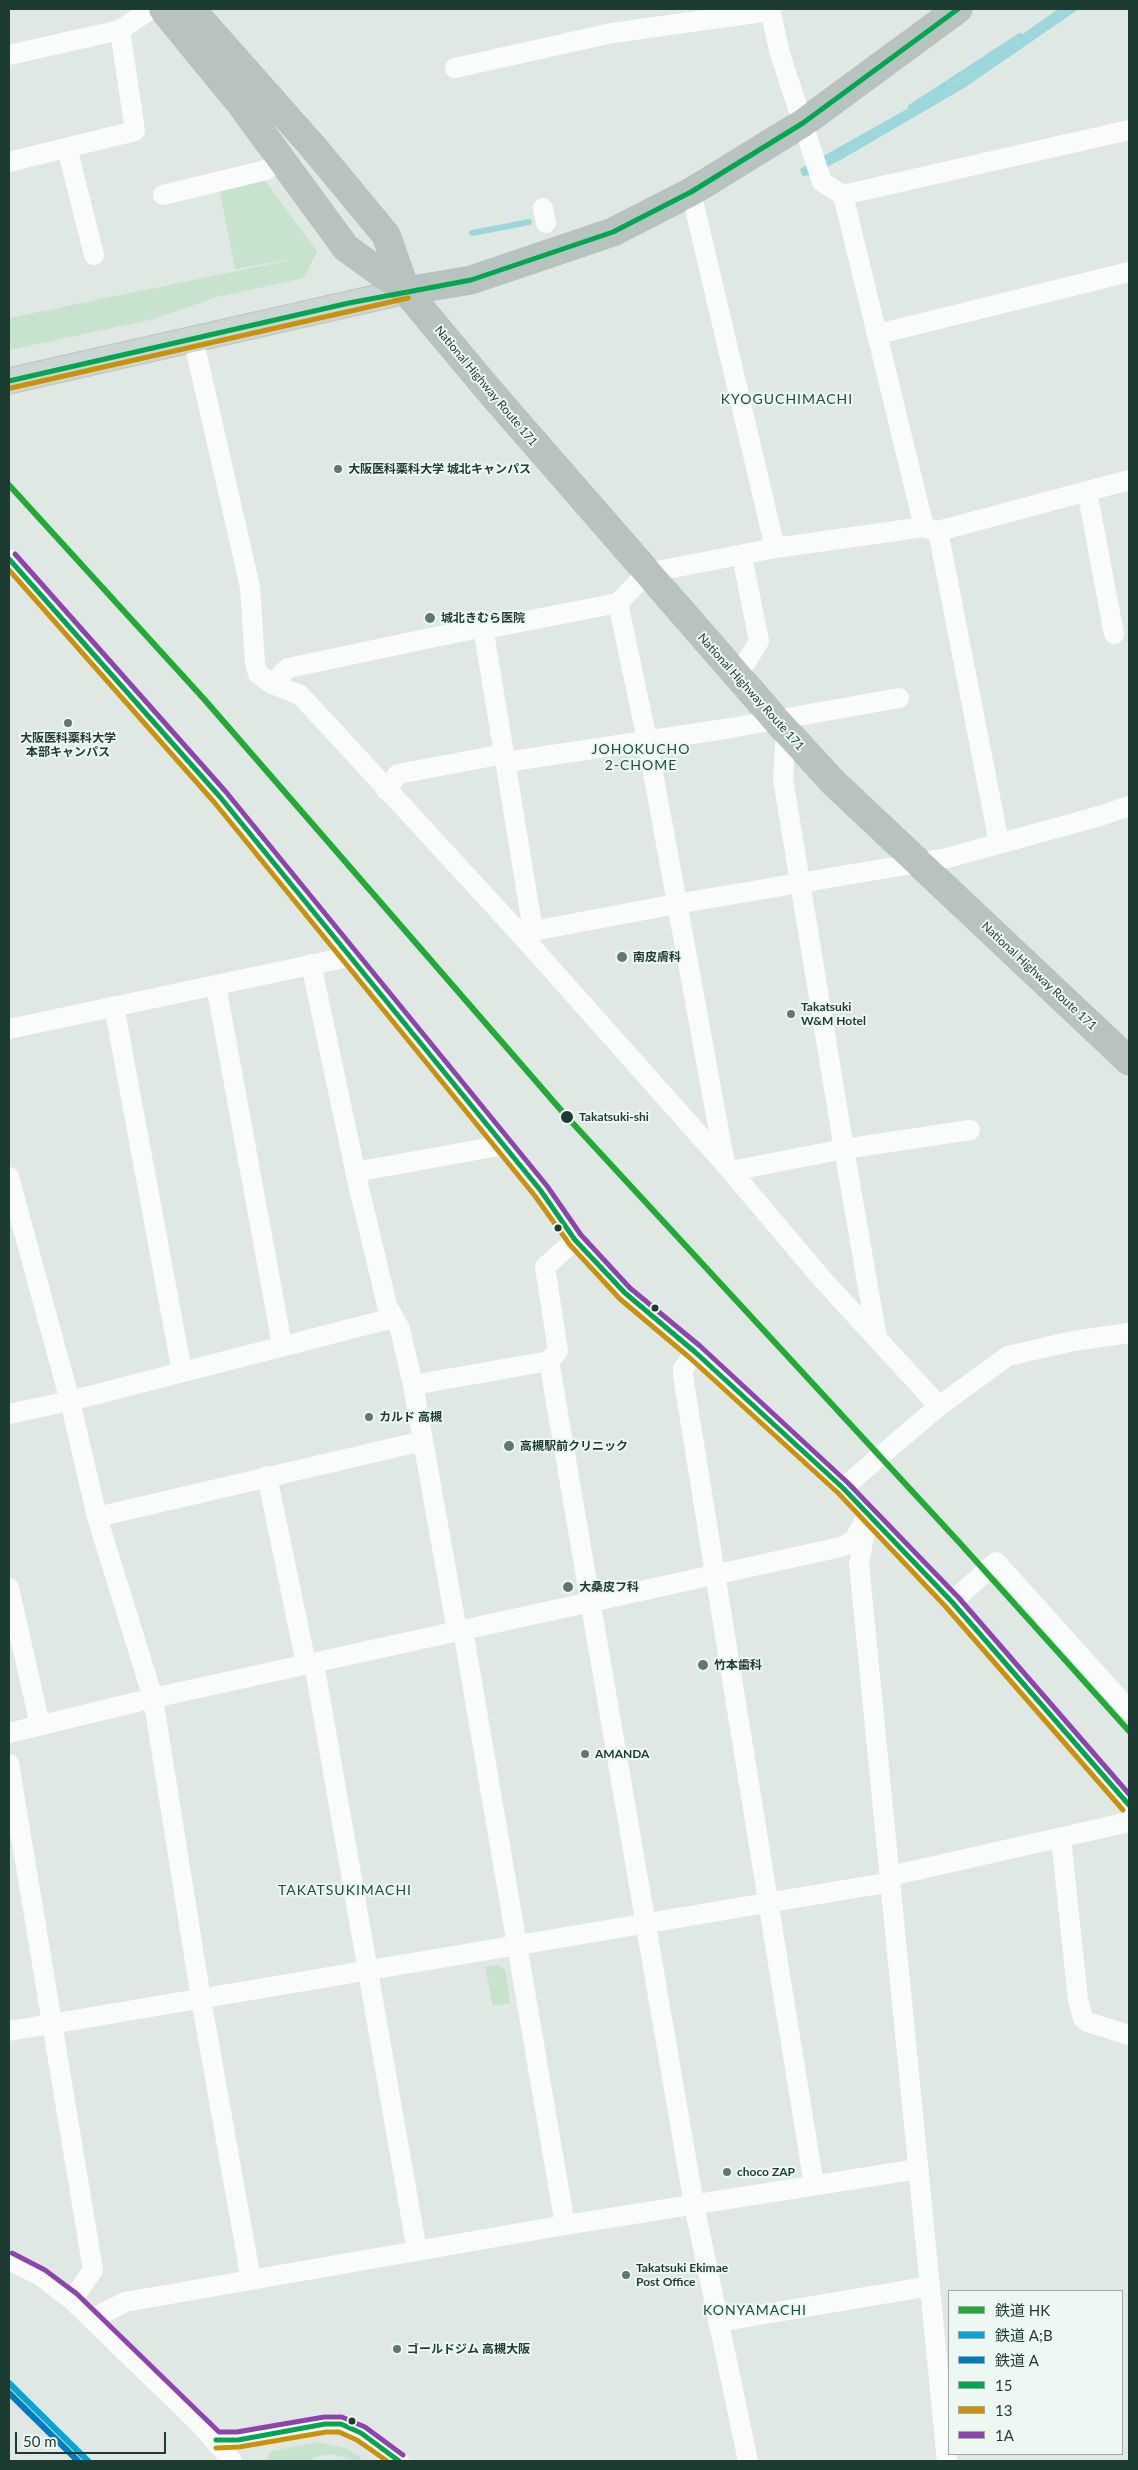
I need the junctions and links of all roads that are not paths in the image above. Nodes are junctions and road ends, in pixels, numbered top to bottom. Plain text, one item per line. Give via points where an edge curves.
1 (150, 9) edge
2 (163, 9) edge
3 (191, 9) edge
4 (958, 9) edge
5 (770, 10) edge
6 (120, 30) junction
7 (9, 55) edge
8 (455, 68) dead end
9 (803, 123) junction
10 (1129, 130) edge
11 (67, 148) junction
12 (282, 160) junction
13 (9, 162) edge
14 (691, 192) junction
15 (843, 195) junction
16 (163, 196) dead end
17 (94, 255) dead end
18 (1129, 272) edge
19 (406, 291) junction
20 (878, 334) junction
21 (193, 338) junction
22 (9, 381) edge
23 (1129, 480) edge
24 (1087, 491) junction
25 (931, 529) junction
26 (775, 548) junction
27 (742, 556) junction
28 (9, 559) edge
29 (647, 573) junction
30 (618, 603) junction
31 (482, 627) junction
32 (1114, 634) dead end
33 (737, 678) junction
34 (272, 684) junction
35 (899, 698) dead end
36 (781, 725) junction
37 (647, 740) junction
38 (505, 758) junction
39 (386, 790) junction
40 (1129, 806) edge
41 (999, 843) junction
42 (918, 863) junction
43 (800, 884) junction
44 (676, 904) junction
45 (528, 934) junction
46 (348, 957) junction
47 (312, 964) junction
48 (216, 985) junction
49 (114, 1006) junction
50 (9, 1029) edge
51 (1129, 1061) edge
52 (970, 1130) dead end
53 (504, 1146) junction
54 (844, 1149) junction
55 (728, 1167) junction
56 (355, 1172) junction
57 (9, 1177) edge
58 (576, 1240) junction
59 (393, 1318) junction
60 (1129, 1333) edge
61 (877, 1339) junction
62 (282, 1345) junction
63 (695, 1352) junction
64 (549, 1361) junction
65 (182, 1372) junction
66 (414, 1384) junction
67 (70, 1401) junction
68 (939, 1406) junction
69 (9, 1414) edge
70 (423, 1441) junction
71 (267, 1476) junction
72 (843, 1488) junction
73 (868, 1513) junction
74 (97, 1517) junction
75 (714, 1575) junction
76 (9, 1588) edge
77 (952, 1602) junction
78 (591, 1603) junction
79 (460, 1631) junction
80 (310, 1663) junction
81 (153, 1698) junction
82 (1129, 1710) edge
83 (40, 1725) junction
84 (9, 1732) edge
85 (9, 1764) edge
86 (1129, 1805) edge
87 (1129, 1822) edge
88 (1061, 1838) junction
89 (890, 1879) junction
90 (768, 1902) junction
91 (646, 1924) junction
92 (517, 1945) junction
93 (368, 1971) junction
94 (201, 1999) junction
95 (52, 2024) junction
96 (9, 2031) edge
97 (1129, 2035) edge
98 (918, 2169) junction
99 (814, 2185) junction
100 (694, 2204) junction
101 (565, 2225) junction
102 (417, 2251) junction
103 (9, 2260) edge
104 (251, 2280) junction
105 (930, 2286) junction
106 (72, 2300) junction
107 (92, 2318) junction
108 (718, 2322) junction
109 (216, 2440) junction
110 (232, 2461) edge
111 (398, 2461) edge
112 (748, 2461) edge
113 (947, 2461) edge

1 - 6 street
2 - 12 highway, National Highway Route 171
3 - 19 highway, National Highway Route 171 via 386,235
4 - 9 highway
5 - 8 street via 612,33
5 - 9 street via 780,54
6 - 7 street
6 - 11 street via 135,131
9 - 14 highway
9 - 15 street via 822,182
10 - 15 street
11 - 13 street
11 - 17 street
12 - 16 street via 266,170
12 - 19 highway, National Highway Route 171 via 346,248
14 - 19 highway via 613,232 534,260 471,280
14 - 26 street
15 - 20 street
18 - 20 street
19 - 21 main road
19 - 29 highway, National Highway Route 171
20 - 25 street
21 - 22 main road
21 - 34 street via 250,587 255,663 258,674
23 - 24 street
24 - 25 street
24 - 32 street
25 - 26 street
25 - 41 street
26 - 27 street
27 - 29 street
27 - 33 street via 759,641
28 - 46 street via 220,797
29 - 30 street
29 - 33 highway, National Highway Route 171
30 - 31 street
30 - 37 street
31 - 34 street via 288,668
31 - 38 street
33 - 36 highway, National Highway Route 171
34 - 39 street via 300,695
35 - 36 street
36 - 37 street
36 - 42 highway, National Highway Route 171 via 834,783
36 - 43 street via 783,779
37 - 38 street
37 - 44 street
38 - 39 street via 398,774
38 - 45 street
39 - 45 street
40 - 41 street
41 - 42 street
42 - 43 street
42 - 51 highway, National Highway Route 171
43 - 44 street
43 - 54 street
44 - 45 street
44 - 55 street
45 - 55 street
46 - 47 street
46 - 53 street
47 - 48 street
47 - 56 street
48 - 49 street
48 - 62 street
49 - 50 street
49 - 65 street
52 - 54 street
53 - 56 street
53 - 58 street
54 - 55 street
54 - 61 street
55 - 61 street via 778,1229
56 - 59 street via 387,1305
57 - 67 street
58 - 63 street via 625,1293
58 - 64 street via 545,1267 558,1351
59 - 62 street
59 - 66 street via 400,1329
60 - 68 street via 1073,1341 1008,1356
61 - 68 street
62 - 65 street
63 - 72 street
63 - 75 street via 683,1369 683,1376
64 - 66 street
64 - 78 street
65 - 67 street
66 - 70 street
67 - 69 street
67 - 74 street
68 - 72 street
70 - 71 street
70 - 79 street
71 - 74 street
71 - 80 street
72 - 73 street
73 - 75 street via 859,1534 841,1547
73 - 77 street
73 - 89 street via 859,1564
74 - 81 street
75 - 78 street
75 - 90 street
76 - 83 street
77 - 82 street via 996,1562
77 - 86 street
78 - 79 street
78 - 91 street
79 - 80 street
79 - 92 street
80 - 81 street
80 - 93 street
81 - 83 street
81 - 94 street
83 - 84 street
85 - 95 street
87 - 88 street
88 - 89 street
88 - 97 street via 1082,2018
89 - 90 street
89 - 98 street
90 - 91 street
90 - 99 street
91 - 92 street
91 - 100 street
92 - 93 street
92 - 101 street
93 - 94 street
93 - 102 street
94 - 95 street
94 - 104 street
95 - 96 street
95 - 106 street via 92,2270
98 - 99 street
98 - 105 street
99 - 100 street
100 - 101 street
100 - 108 street
101 - 102 street
102 - 104 street
103 - 106 street via 41,2276
104 - 107 street via 125,2302
105 - 108 street
105 - 113 street
106 - 107 street
107 - 109 street
108 - 112 street
109 - 110 street
109 - 111 street via 238,2440 341,2424 361,2433

